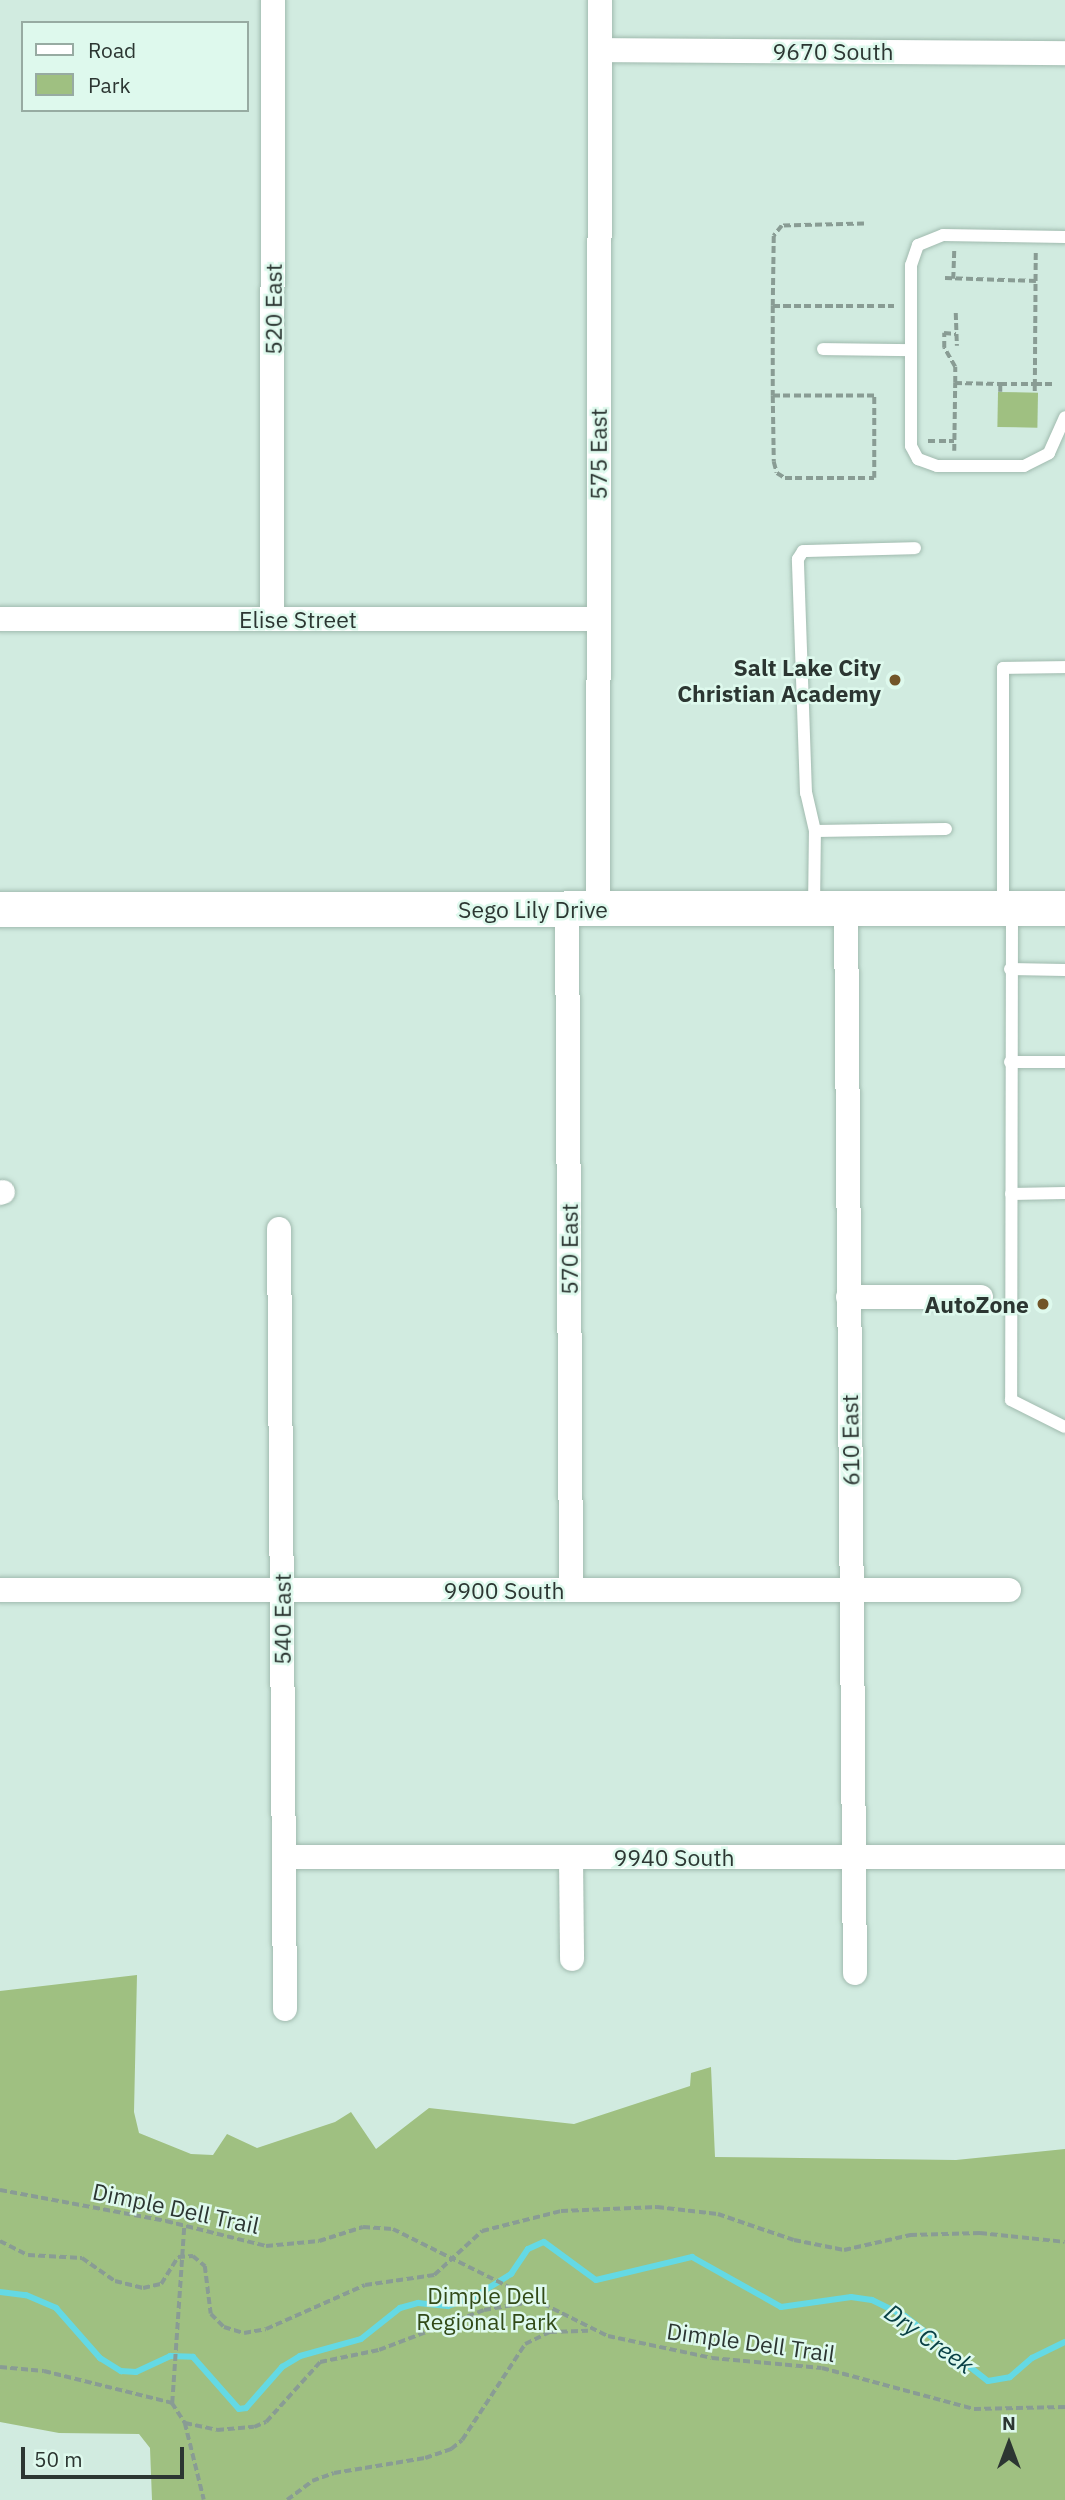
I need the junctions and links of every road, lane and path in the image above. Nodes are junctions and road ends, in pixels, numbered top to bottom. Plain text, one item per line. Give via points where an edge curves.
1 (273, 0) edge
2 (600, 0) edge
3 (600, 50) junction
4 (1065, 53) edge
5 (864, 224) dead end
6 (1065, 237) edge
7 (954, 249) dead end
8 (1036, 250) dead end
9 (945, 278) dead end
10 (953, 279) junction
11 (1036, 281) junction
12 (773, 306) junction
13 (896, 306) dead end
14 (956, 313) dead end
15 (956, 334) junction
16 (957, 346) dead end
17 (823, 349) dead end
18 (911, 350) junction
19 (954, 383) junction
20 (1000, 384) junction
21 (1035, 384) junction
22 (1053, 384) dead end
23 (1000, 392) dead end
24 (1035, 393) dead end
25 (773, 396) junction
26 (1065, 417) edge
27 (925, 441) dead end
28 (954, 441) junction
29 (954, 453) dead end
30 (915, 548) dead end
31 (272, 618) junction
32 (0, 619) edge
33 (596, 619) junction
34 (1065, 667) edge
35 (946, 829) dead end
36 (815, 831) junction
37 (583, 908) junction
38 (830, 908) junction
39 (1007, 908) junction
40 (1065, 908) edge
41 (0, 909) edge
42 (1010, 969) junction
43 (1065, 970) edge
44 (1010, 1062) junction
45 (1065, 1062) edge
46 (1065, 1193) edge
47 (1011, 1194) junction
48 (279, 1229) dead end
49 (848, 1297) junction
50 (981, 1297) dead end
51 (1065, 1427) edge
52 (0, 1590) edge
53 (282, 1590) junction
54 (571, 1590) junction
55 (852, 1590) junction
56 (1009, 1590) dead end
57 (284, 1857) junction
58 (571, 1857) junction
59 (854, 1857) junction
60 (1065, 1857) edge
61 (572, 1959) dead end
62 (855, 1973) dead end
63 (285, 2009) dead end
64 (0, 2190) edge
65 (184, 2227) junction
66 (0, 2242) edge
67 (1065, 2242) edge
68 (183, 2254) junction
69 (455, 2259) junction
70 (536, 2301) junction
71 (589, 2330) junction
72 (0, 2367) edge
73 (172, 2403) junction
74 (1065, 2407) edge
75 (185, 2423) junction
76 (204, 2500) edge
77 (287, 2500) edge

1 - 31 street, 520 East
2 - 3 street, 575 East
3 - 4 street, 9670 South
3 - 33 street, 575 East
5 - 12 path via 782,226 774,236
6 - 18 lane via 943,235 918,245 911,265
7 - 10 path
8 - 11 path
9 - 10 path
10 - 11 path
11 - 21 path
12 - 13 path
12 - 25 path
14 - 15 path
15 - 16 path
15 - 19 path via 944,333 944,348 955,367
17 - 18 lane
18 - 26 lane via 911,446 918,459 937,466 1024,466 1049,453
19 - 20 path
19 - 28 path
20 - 21 path
20 - 23 path
21 - 22 path
21 - 24 path
25 - 25 path via 777,473 785,478 874,478 874,396
27 - 28 path
28 - 29 path
30 - 36 lane via 803,551 798,559 806,793
31 - 32 street, Elise Street
31 - 33 street, Elise Street
33 - 37 street, 575 East
34 - 39 lane via 1003,667
35 - 36 lane
36 - 38 lane
37 - 38 main road, Sego Lily Drive
37 - 41 main road, Sego Lily Drive
37 - 54 street, 570 East
38 - 39 main road, Sego Lily Drive
38 - 49 street, 610 East
39 - 40 main road, Sego Lily Drive
39 - 42 lane
42 - 43 lane
42 - 44 lane
44 - 45 lane
44 - 47 lane
46 - 47 lane
47 - 51 lane via 1012,1400
48 - 53 street, 540 East
49 - 50 street
49 - 55 street, 610 East
52 - 53 street, 9900 South
53 - 54 street, 9900 South
53 - 57 street, 540 East
54 - 55 street, 9900 South
55 - 56 street, 9900 South
55 - 59 street, 610 East
57 - 58 street, 9940 South
57 - 63 street, 540 East
58 - 59 street, 9940 South
58 - 61 street
59 - 60 street, 9940 South
59 - 62 street, 610 East
64 - 65 path, Dimple Dell Trail
65 - 68 path
65 - 69 path, Dimple Dell Trail via 243,2243 281,2246 377,2227 414,2236
66 - 68 path via 28,2255 75,2256 115,2281 143,2288 161,2284
67 - 69 path via 1004,2234 910,2235 854,2249 833,2249 768,2232 736,2218 657,2207 561,2211 504,2223 474,2235
68 - 69 path via 198,2258 205,2266 211,2314 224,2327 244,2333 266,2329 365,2285 434,2275
68 - 73 path
69 - 70 path, Dimple Dell Trail
70 - 71 path, Dimple Dell Trail
70 - 75 path via 484,2310 379,2350 320,2362 266,2421 254,2427 217,2430
71 - 74 path, Dimple Dell Trail via 712,2358 822,2368 959,2407
71 - 77 path via 550,2332 525,2344 469,2431 451,2449 425,2458 334,2473 312,2481
72 - 73 path via 44,2371
73 - 75 path
75 - 76 path

